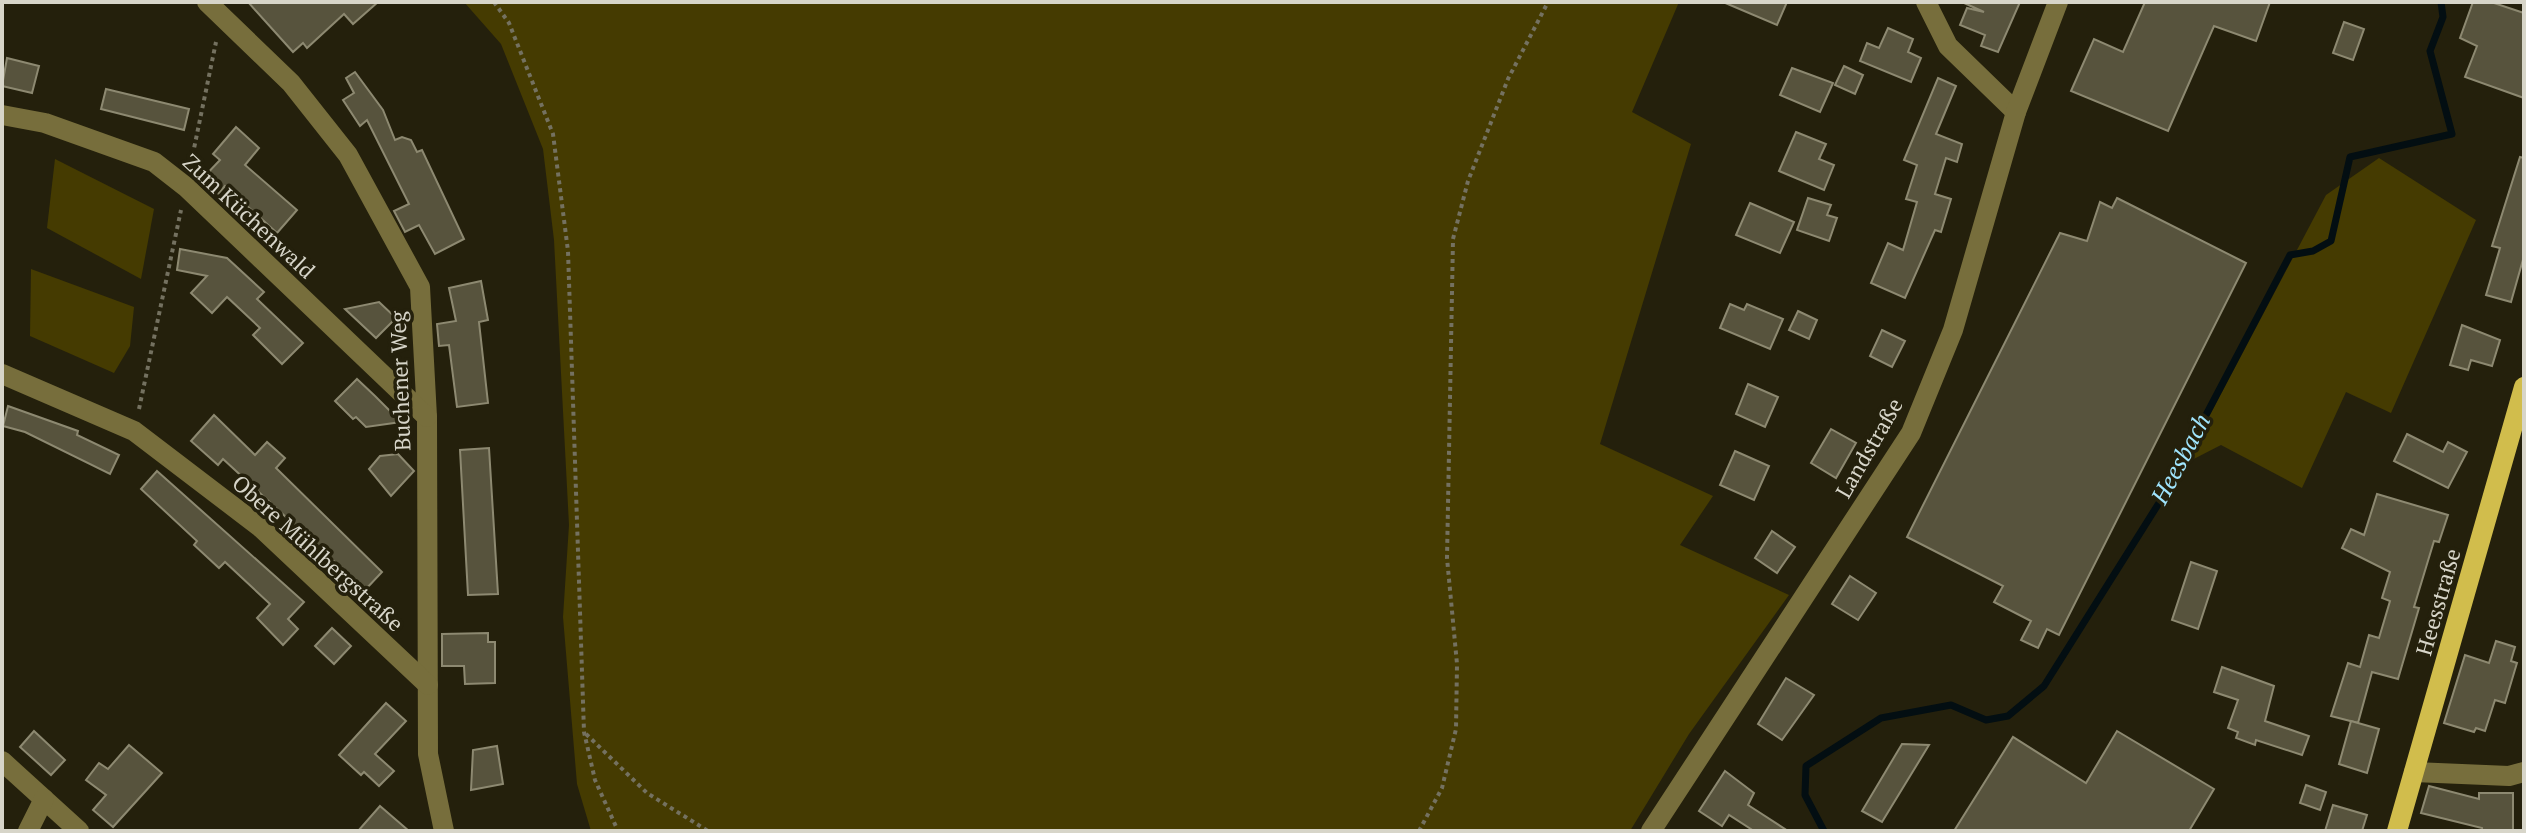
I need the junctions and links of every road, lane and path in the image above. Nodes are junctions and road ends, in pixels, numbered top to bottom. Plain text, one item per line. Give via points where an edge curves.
1 (207, 2) edge
2 (494, 2) edge
3 (1548, 2) edge
4 (1926, 2) edge
5 (2058, 2) edge
6 (213, 52) dead end
7 (2016, 112) junction
8 (2, 115) edge
9 (186, 187) junction
10 (2, 374) edge
11 (2524, 387) edge
12 (427, 417) junction
13 (134, 431) junction
14 (428, 685) junction
15 (584, 732) junction
16 (2, 761) edge
17 (2414, 772) junction
18 (2524, 772) edge
19 (44, 799) junction
20 (28, 831) edge
21 (79, 831) edge
22 (444, 831) edge
23 (618, 831) edge
24 (708, 831) edge
25 (1419, 831) edge
26 (1651, 831) edge
27 (2397, 831) edge

1 - 12 street, Buchener Weg via 291,83 348,155 420,287
2 - 15 path via 509,23 553,134 565,222
3 - 25 path via 1508,79 1468,181 1453,239 1447,558 1457,664 1456,729 1442,788
4 - 7 street via 1948,46
5 - 7 street, Landstraße
6 - 9 path
7 - 26 street, Landstraße via 1953,330 1911,433
8 - 9 street, Zum Küchenwald via 45,123 154,162
9 - 12 street, Zum Küchenwald
9 - 13 path
10 - 13 street, Obere Mühlbergstraße
11 - 17 main road, Heesstraße
12 - 14 street, Buchener Weg
13 - 14 street, Obere Mühlbergstraße via 260,527
14 - 22 street, Buchener Weg via 428,754
15 - 23 path via 595,780
15 - 24 path via 647,793
16 - 19 street
17 - 18 street
17 - 27 main road, Heesstraße
19 - 20 street
19 - 21 street

